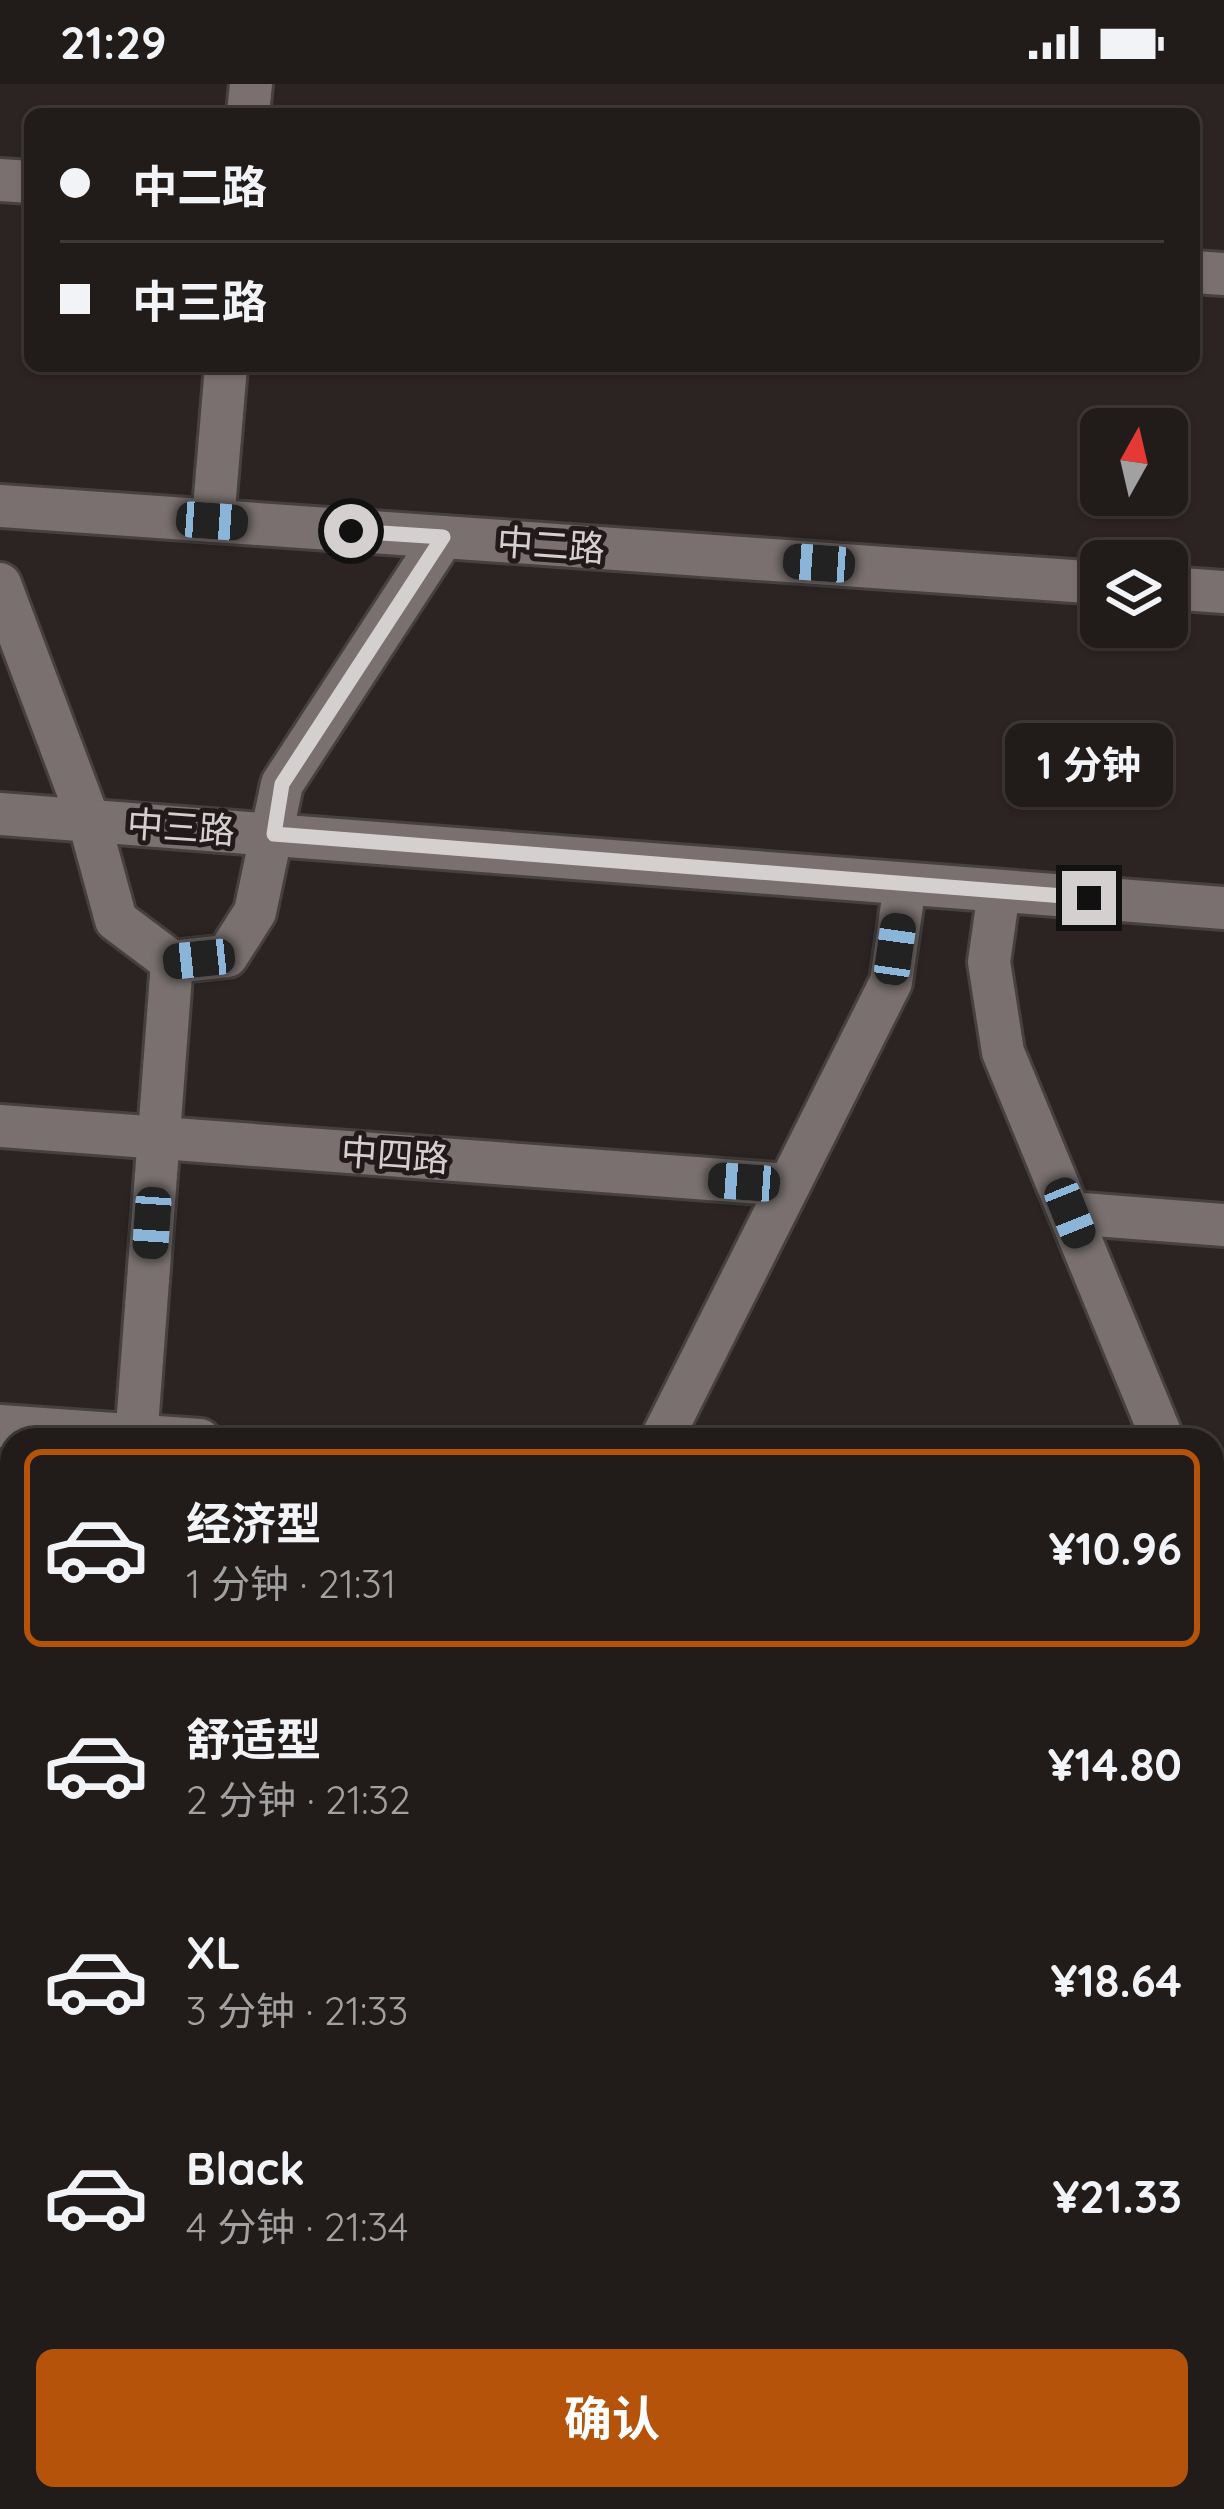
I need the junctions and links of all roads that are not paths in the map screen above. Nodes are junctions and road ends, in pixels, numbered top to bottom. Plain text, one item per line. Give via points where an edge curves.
1 (225, 372) edge
2 (0, 506) edge
3 (212, 521) junction
4 (443, 537) junction
5 (1080, 582) edge
6 (0, 584) edge
7 (1188, 589) edge
8 (1224, 592) edge
9 (0, 814) edge
10 (89, 820) junction
11 (274, 834) junction
12 (904, 884) junction
13 (999, 891) junction
14 (1224, 908) edge
15 (172, 962) junction
16 (0, 1126) edge
17 (158, 1138) junction
18 (789, 1185) junction
19 (1070, 1213) junction
20 (1224, 1225) edge
21 (137, 1428) edge
22 (667, 1428) edge
23 (1158, 1428) edge

1 - 3 street
2 - 3 street, 中二路
3 - 4 street, 中二路
4 - 5 street, 中二路
4 - 11 street via 282,784
6 - 10 street
7 - 8 street
9 - 10 street, 中三路
10 - 11 street, 中三路
10 - 15 street via 116,920
11 - 12 street, 中三路
11 - 15 street via 255,913 227,956
12 - 13 street, 中三路
12 - 18 street via 891,982
13 - 14 street, 中三路
13 - 19 street via 989,962 1004,1052
15 - 17 street
16 - 17 street, 中四路
17 - 18 street, 中四路
17 - 21 street
18 - 22 street
19 - 20 street
19 - 23 street

